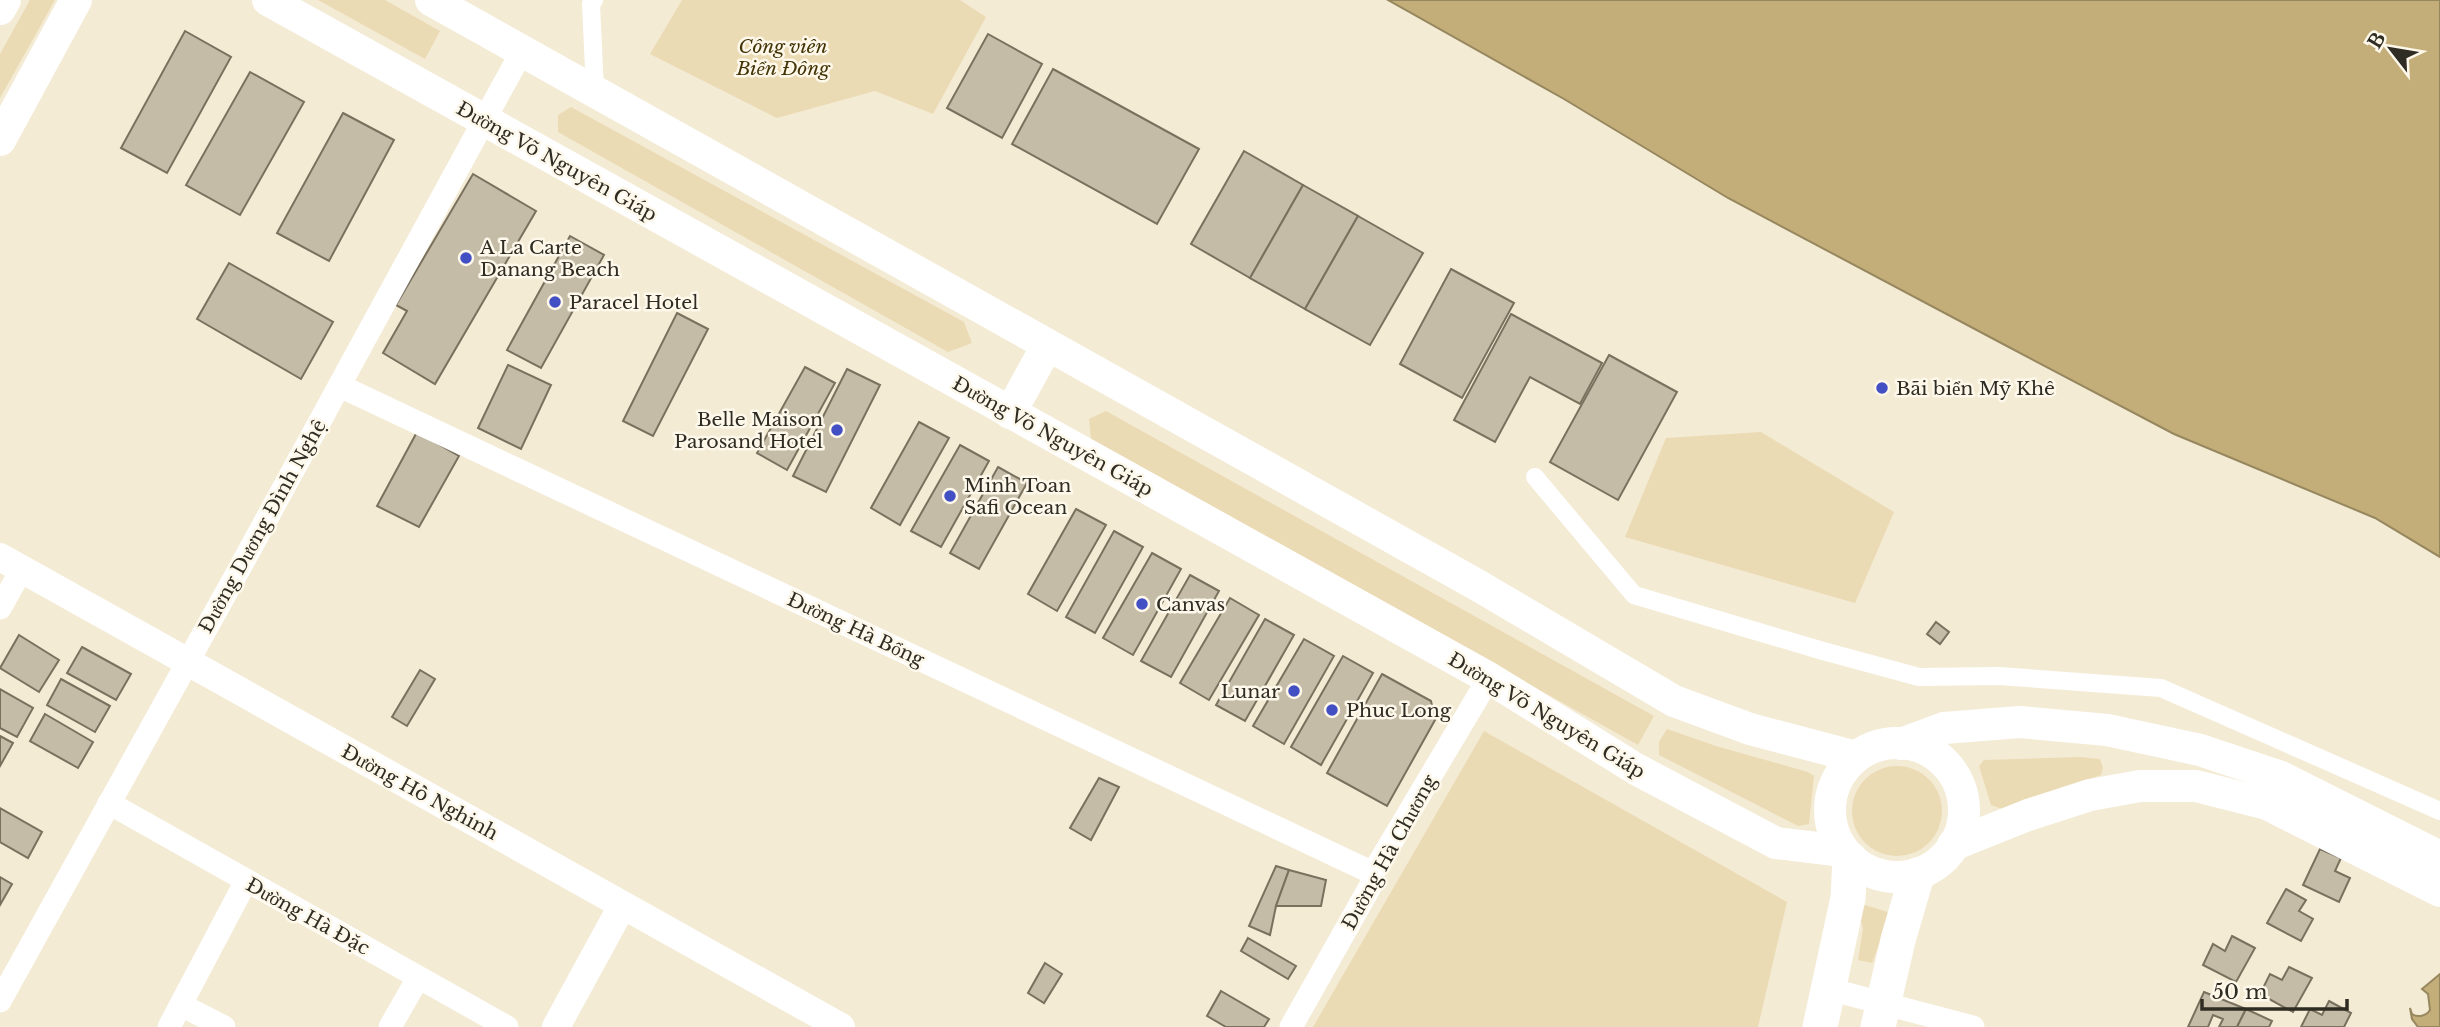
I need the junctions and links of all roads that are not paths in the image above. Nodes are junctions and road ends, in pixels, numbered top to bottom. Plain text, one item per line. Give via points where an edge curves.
1 (5, 0) edge
2 (76, 0) edge
3 (268, 0) edge
4 (431, 0) edge
5 (590, 1) edge
6 (0, 9) edge
7 (522, 51) junction
8 (595, 91) junction
9 (484, 120) junction
10 (0, 140) edge
11 (1047, 346) junction
12 (340, 386) junction
13 (1010, 412) junction
14 (1535, 477) dead end
15 (11, 563) edge
16 (0, 608) edge
17 (187, 662) junction
18 (1489, 678) junction
19 (1901, 744) junction
20 (1856, 757) junction
21 (110, 803) junction
22 (2440, 811) edge
23 (1953, 845) junction
24 (1847, 855) junction
25 (2440, 857) edge
26 (1917, 874) junction
27 (246, 881) junction
28 (1376, 883) junction
29 (2440, 891) edge
30 (622, 906) junction
31 (418, 978) junction
32 (1829, 989) junction
33 (0, 1001) edge
34 (181, 1005) junction
35 (1881, 1015) edge
36 (169, 1027) edge
37 (223, 1027) edge
38 (390, 1027) edge
39 (507, 1027) edge
40 (556, 1027) edge
41 (841, 1027) edge
42 (1291, 1027) edge
43 (1820, 1027) edge
44 (1973, 1027) edge

1 - 6 main road
2 - 10 main road
3 - 9 main road, Đường Võ Nguyên Giáp
4 - 7 main road
5 - 8 street
7 - 8 main road
7 - 9 street, Đường Dương Đình Nghệ
8 - 11 main road
9 - 12 street, Đường Dương Đình Nghệ
9 - 13 main road, Đường Võ Nguyên Giáp
11 - 13 main road
11 - 20 main road via 1467,579 1674,701 1750,729
12 - 17 street, Đường Dương Đình Nghệ
12 - 28 street, Đường Hà Bổng
13 - 18 main road, Đường Võ Nguyên Giáp
14 - 22 street via 1634,595 1919,677 1999,676 2161,688
15 - 16 street
15 - 17 street, Đường Hồ Nghinh
17 - 21 street, Đường Dương Đình Nghệ
17 - 30 street, Đường Hồ Nghinh
18 - 24 main road, Đường Võ Nguyên Giáp via 1636,769 1776,843
18 - 28 street, Đường Hà Chương
19 - 20 main road via 1885,744
19 - 23 main road via 1930,752 1951,770 1958,783 1964,810
19 - 25 main road via 1944,728 2020,722 2107,730 2200,750 2281,777
20 - 24 main road via 1833,792 1830,812 1833,833
21 - 27 street, Đường Hà Đặc
21 - 33 street, Đường Dương Đình Nghệ
23 - 26 main road via 1934,866
23 - 29 main road via 2090,795 2140,786 2196,786 2267,804
24 - 26 main road via 1865,870 1882,876
24 - 32 main road via 1849,898
26 - 35 main road
27 - 31 street, Đường Hà Đặc
27 - 34 street
28 - 42 street, Đường Hà Chương
30 - 40 street
30 - 41 street, Đường Hồ Nghinh
31 - 38 street
31 - 39 street, Đường Hà Đặc
32 - 35 street
32 - 43 main road
34 - 36 street
34 - 37 street
35 - 44 street

